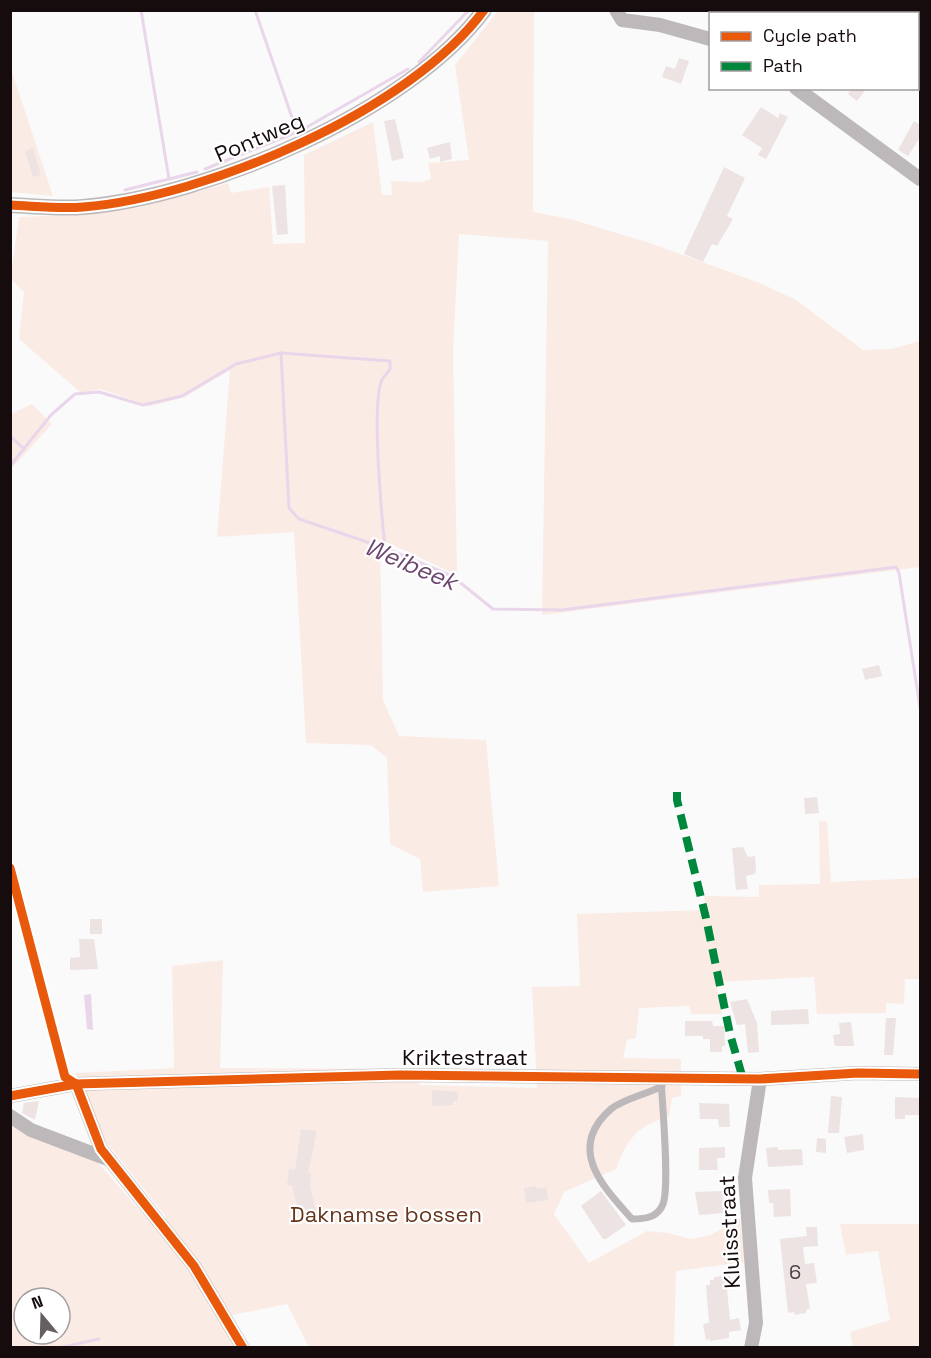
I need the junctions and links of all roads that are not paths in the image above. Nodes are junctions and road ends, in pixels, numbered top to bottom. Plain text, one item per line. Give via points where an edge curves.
1 (484, 10) edge
2 (616, 10) edge
3 (709, 38) edge
4 (799, 90) edge
5 (921, 179) edge
6 (10, 205) edge
7 (921, 1074) edge
8 (760, 1079) junction
9 (662, 1082) junction
10 (76, 1084) junction
11 (10, 1096) edge
12 (10, 1116) edge
13 (110, 1160) junction
14 (243, 1347) edge
15 (752, 1347) edge

1 - 6 street, Pontweg via 450,51 413,79 368,108 246,167 140,198 82,207
2 - 3 street via 622,20
4 - 5 street
7 - 8 street, Kriktestraat
8 - 9 street, Kriktestraat
8 - 15 street, Kluisstraat via 744,1201 756,1323
9 - 9 lane via 663,1204 656,1215 632,1219 595,1172 588,1150 597,1127 611,1110
9 - 10 street, Kriktestraat via 400,1075
10 - 11 street, Kriktestraat
10 - 13 street via 101,1149
12 - 13 street via 31,1130
13 - 14 street via 194,1266

